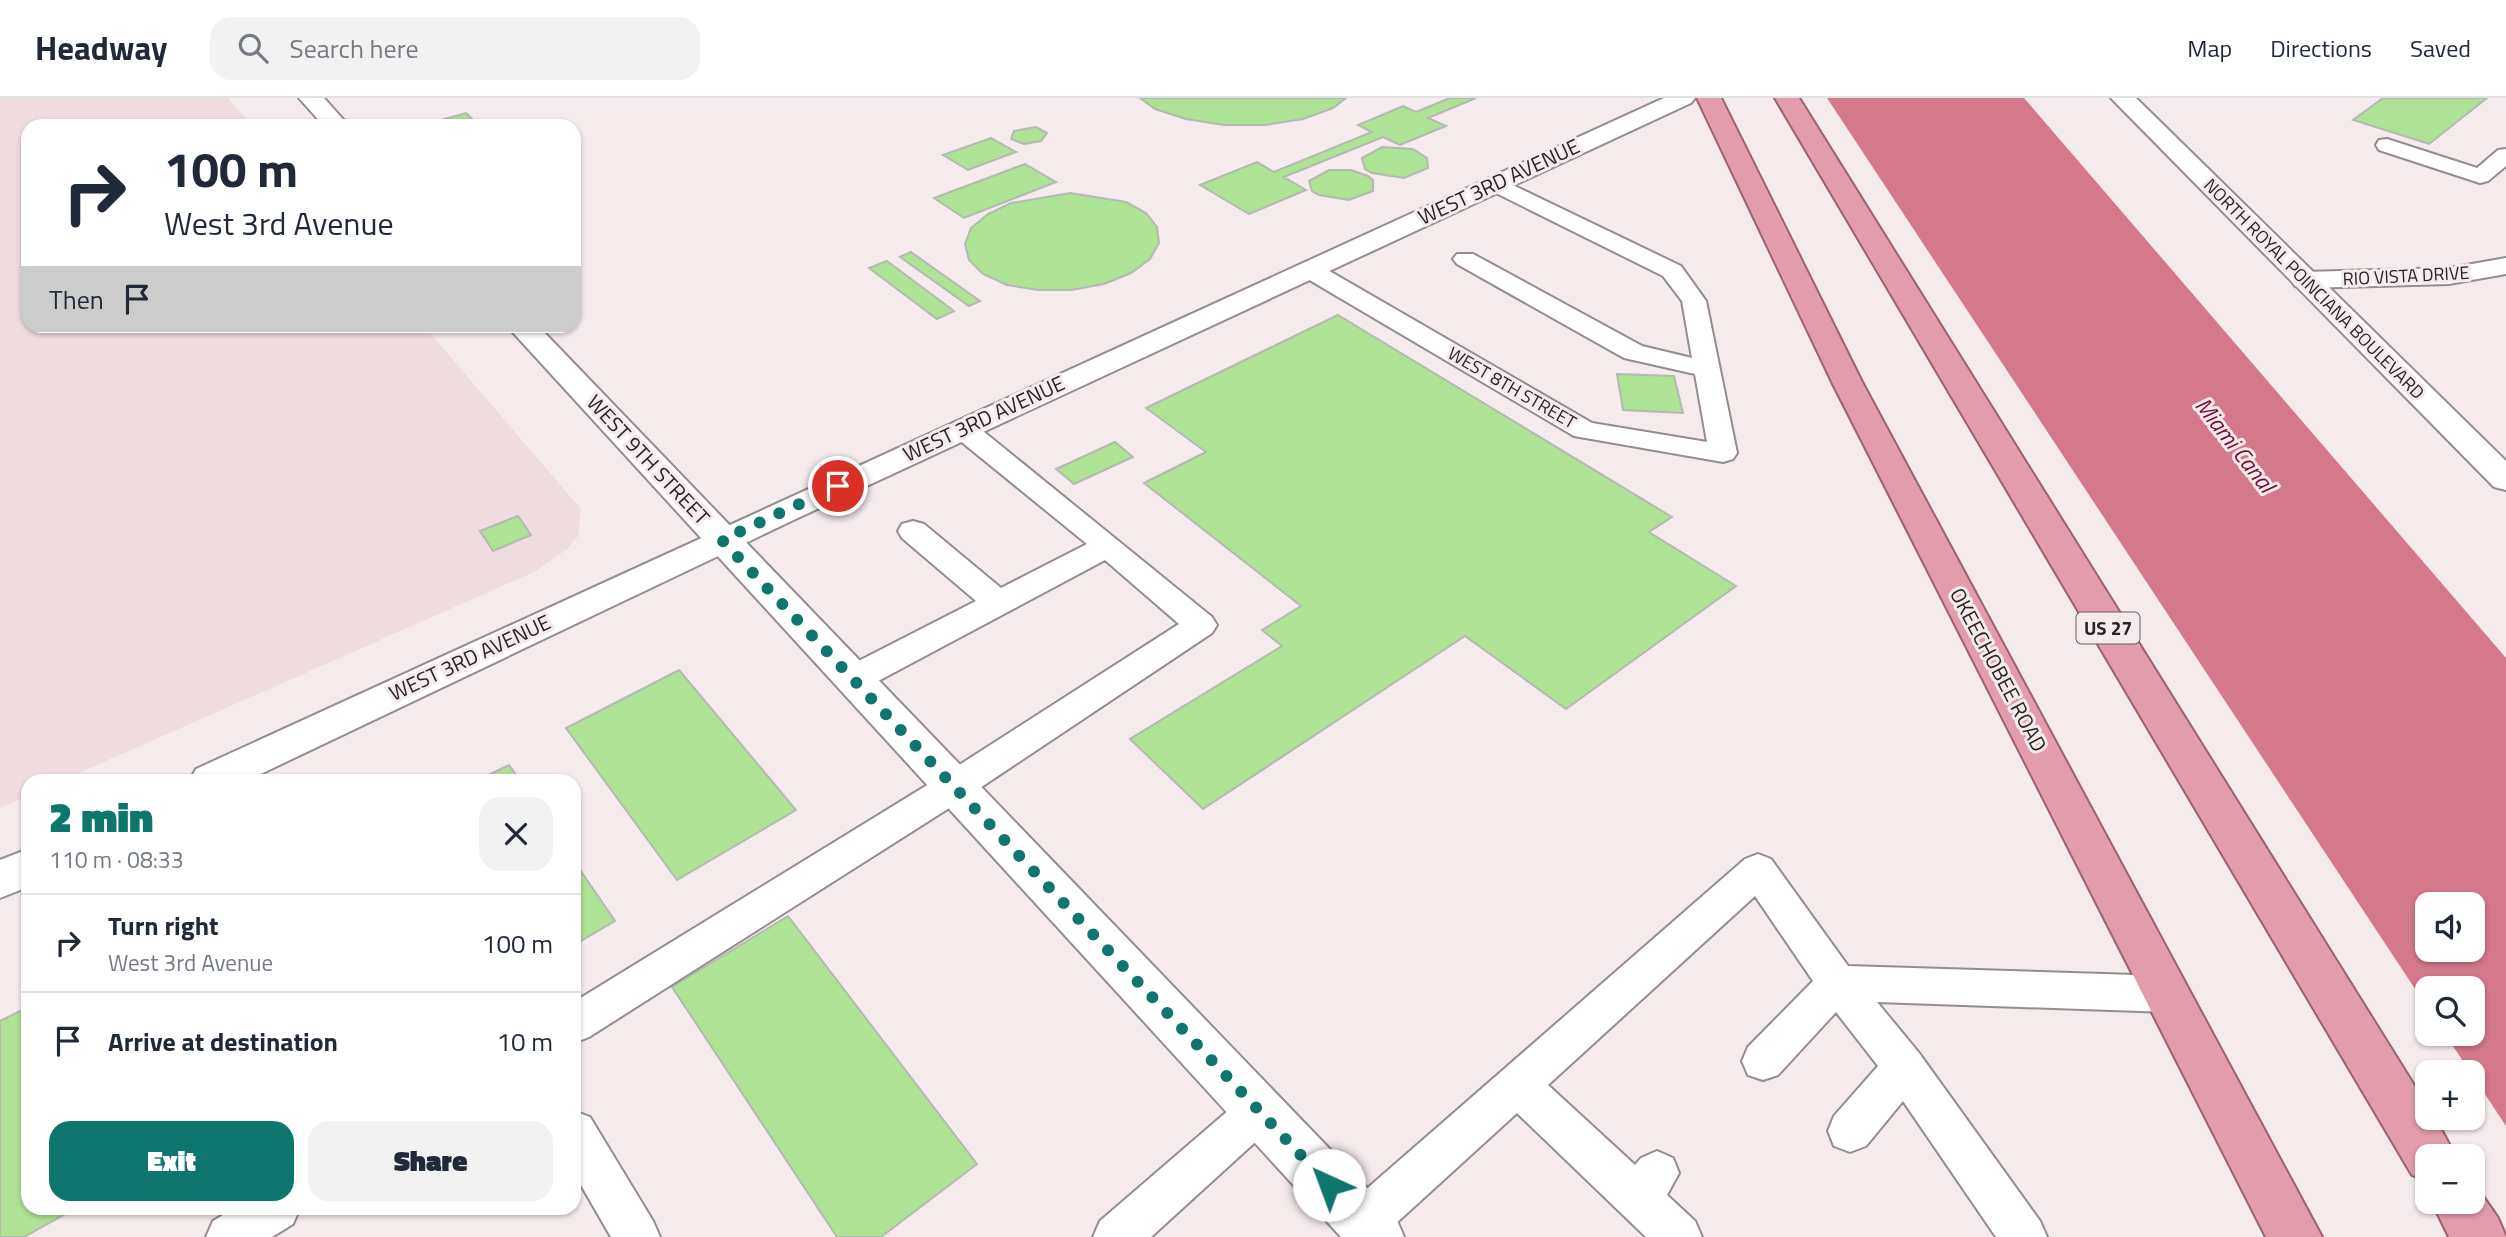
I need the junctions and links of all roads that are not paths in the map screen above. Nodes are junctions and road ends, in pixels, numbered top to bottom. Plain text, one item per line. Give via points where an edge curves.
1 (311, 98) edge
2 (1683, 98) edge
3 (1709, 98) edge
4 (1787, 98) edge
5 (2123, 98) edge
6 (330, 119) edge
7 (2386, 145) dead end
8 (2506, 155) edge
9 (1496, 184) junction
10 (1465, 259) dead end
11 (2506, 266) edge
12 (1310, 270) junction
13 (2305, 280) junction
14 (529, 333) edge
15 (1707, 369) junction
16 (963, 429) junction
17 (2506, 480) edge
18 (913, 531) dead end
19 (722, 540) junction
20 (1108, 546) junction
21 (999, 604) junction
22 (853, 679) junction
23 (224, 774) edge
24 (955, 786) junction
25 (21, 870) edge
26 (0, 880) edge
27 (1837, 983) junction
28 (2168, 994) junction
29 (581, 1020) edge
30 (1763, 1061) dead end
31 (1904, 1067) junction
32 (1518, 1085) junction
33 (1259, 1111) junction
34 (1850, 1131) dead end
35 (581, 1144) edge
36 (2422, 1144) edge
37 (2465, 1214) edge
38 (265, 1215) edge
39 (1370, 1230) edge
40 (229, 1237) edge
41 (637, 1237) edge
42 (1116, 1237) edge
43 (1679, 1237) edge
44 (2024, 1237) edge
45 (2295, 1237) edge
46 (2479, 1237) edge

1 - 6 street
2 - 9 street, WEST 3RD AVENUE
3 - 28 highway, OKEECHOBEE ROAD via 1847,382
4 - 36 highway, US 27
5 - 13 street, NORTH ROYAL POINCIANA BOULEVARD
7 - 8 lane via 2480,176
9 - 12 street, WEST 3RD AVENUE
9 - 15 lane, WEST 8TH STREET via 1672,271 1694,301
10 - 15 lane via 1633,352
11 - 13 street, RIO VISTA DRIVE via 2449,276
12 - 15 lane, WEST 8TH STREET via 1584,430 1723,453
12 - 16 street, WEST 3RD AVENUE
13 - 17 street, NORTH ROYAL POINCIANA BOULEVARD
14 - 19 street, WEST 9TH STREET
16 - 19 street, WEST 3RD AVENUE
16 - 20 lane
18 - 21 lane
19 - 22 street, WEST 9TH STREET
19 - 23 street, WEST 3RD AVENUE
20 - 21 lane
20 - 24 lane via 1201,625
21 - 22 lane
22 - 24 street, WEST 9TH STREET
24 - 29 lane
24 - 33 street, WEST 9TH STREET
25 - 26 street
27 - 28 lane
27 - 30 lane
27 - 31 lane
27 - 32 lane via 1758,870
28 - 45 highway, OKEECHOBEE ROAD
31 - 34 lane
31 - 44 lane
32 - 39 lane
32 - 43 lane via 1646,1185
33 - 39 street, WEST 9TH STREET
33 - 42 lane
35 - 41 lane
37 - 46 highway
38 - 40 lane

